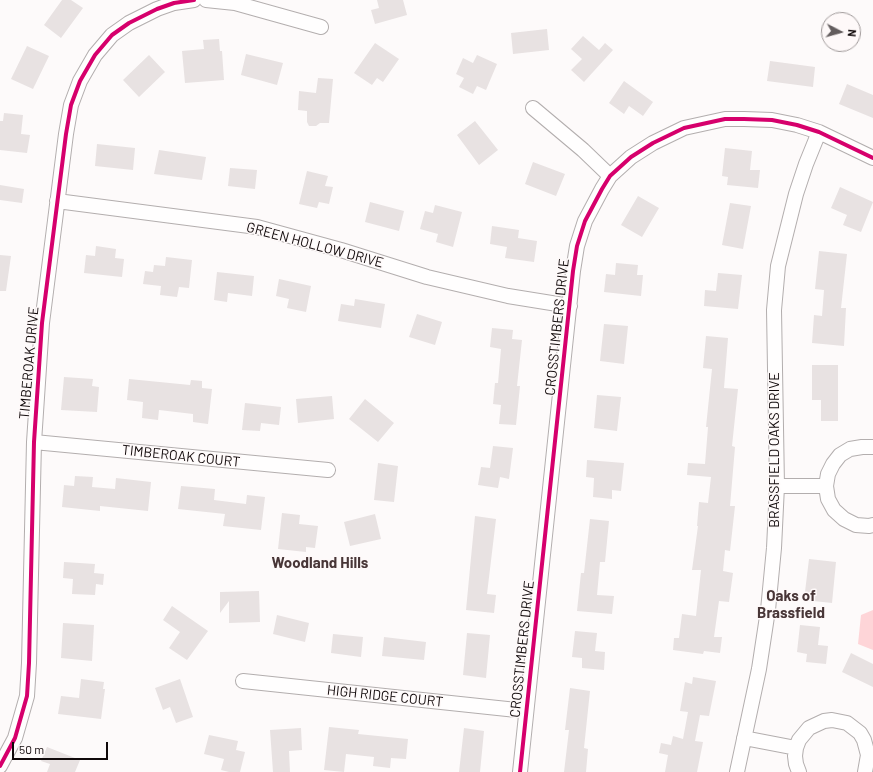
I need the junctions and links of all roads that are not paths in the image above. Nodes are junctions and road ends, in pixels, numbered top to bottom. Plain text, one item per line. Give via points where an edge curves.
1 (194, 0) edge
2 (206, 0) edge
3 (322, 27) dead end
4 (533, 108) dead end
5 (819, 132) junction
6 (873, 158) edge
7 (610, 176) junction
8 (57, 201) junction
9 (570, 306) junction
10 (34, 442) junction
11 (873, 447) edge
12 (328, 470) dead end
13 (777, 486) junction
14 (826, 486) junction
15 (873, 525) edge
16 (244, 681) dead end
17 (526, 711) junction
18 (744, 738) junction
19 (796, 748) junction
20 (0, 766) edge
21 (520, 772) edge
22 (737, 772) edge
23 (799, 772) edge
24 (865, 772) edge

1 - 8 street, TIMBEROAK DRIVE via 174,3 129,23 112,35 95,55 80,81 71,105
2 - 3 street via 235,3
4 - 7 street
5 - 6 street, CROSSTIMBERS DRIVE
5 - 7 street, CROSSTIMBERS DRIVE via 772,120 725,119 708,122 684,128 653,143 631,157
5 - 13 street, BRASSFIELD OAKS DRIVE via 796,194 778,266 774,319
7 - 9 street, CROSSTIMBERS DRIVE via 585,220 577,246
8 - 9 street, GREEN HOLLOW DRIVE via 257,228 428,277 508,296
8 - 10 street, TIMBEROAK DRIVE via 42,324
9 - 17 street, CROSSTIMBERS DRIVE
10 - 12 street, TIMBEROAK COURT
10 - 20 street, TIMBEROAK DRIVE via 27,696 16,738
11 - 14 street via 862,446 840,455 828,474
13 - 14 street
13 - 18 street, BRASSFIELD OAKS DRIVE via 768,610 759,669
14 - 15 street via 831,505 844,519 856,525
16 - 17 street, HIGH RIDGE COURT
17 - 21 street, CROSSTIMBERS DRIVE
18 - 19 street
18 - 22 street, BRASSFIELD OAKS DRIVE
19 - 23 street
19 - 24 street via 804,733 816,724 832,720 847,724 860,733 867,747

